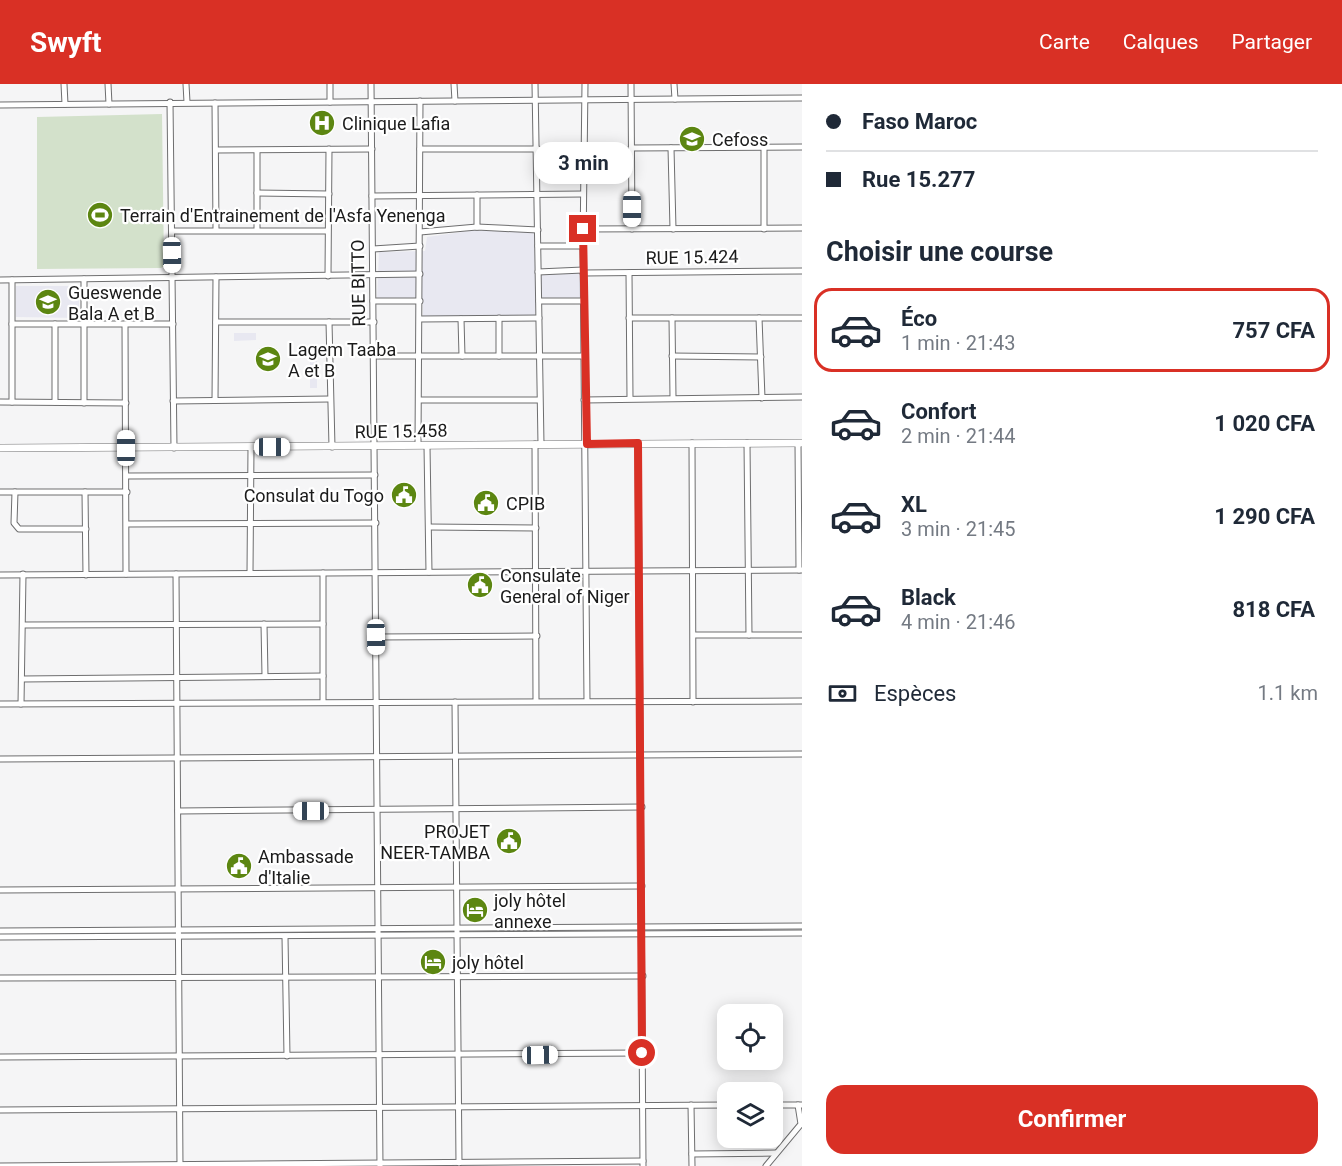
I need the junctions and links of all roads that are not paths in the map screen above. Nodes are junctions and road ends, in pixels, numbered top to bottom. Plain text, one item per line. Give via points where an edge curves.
1 (64, 84) edge
2 (108, 84) edge
3 (186, 84) edge
4 (330, 84) edge
5 (371, 84) edge
6 (454, 84) edge
7 (535, 84) edge
8 (585, 84) edge
9 (631, 84) edge
10 (674, 84) edge
11 (802, 98) edge
12 (675, 99) junction
13 (536, 100) junction
14 (585, 100) junction
15 (631, 100) junction
16 (420, 101) junction
17 (454, 101) junction
18 (170, 102) junction
19 (187, 102) junction
20 (330, 102) junction
21 (371, 102) junction
22 (215, 103) junction
23 (65, 104) junction
24 (109, 104) junction
25 (0, 105) edge
26 (764, 147) junction
27 (802, 147) edge
28 (631, 148) junction
29 (671, 148) junction
30 (329, 149) junction
31 (372, 149) junction
32 (420, 149) junction
33 (538, 149) junction
34 (216, 150) junction
35 (257, 151) junction
36 (257, 193) junction
37 (328, 194) junction
38 (583, 194) junction
39 (477, 195) junction
40 (538, 195) junction
41 (372, 196) junction
42 (420, 196) junction
43 (477, 226) junction
44 (802, 228) edge
45 (583, 229) junction
46 (673, 229) junction
47 (764, 229) junction
48 (216, 230) junction
49 (257, 230) junction
50 (538, 230) junction
51 (632, 230) junction
52 (172, 231) junction
53 (327, 231) junction
54 (420, 232) junction
55 (420, 246) junction
56 (538, 246) junction
57 (583, 246) junction
58 (373, 249) junction
59 (802, 271) edge
60 (538, 272) junction
61 (583, 272) junction
62 (628, 273) junction
63 (420, 274) junction
64 (373, 275) junction
65 (328, 276) junction
66 (173, 278) junction
67 (216, 278) junction
68 (84, 279) junction
69 (0, 280) edge
70 (12, 280) junction
71 (373, 301) junction
72 (420, 301) junction
73 (538, 301) junction
74 (583, 301) junction
75 (499, 318) junction
76 (538, 318) junction
77 (629, 318) junction
78 (672, 318) junction
79 (759, 318) junction
80 (802, 318) edge
81 (420, 319) junction
82 (461, 319) junction
83 (216, 322) junction
84 (329, 322) junction
85 (374, 322) junction
86 (12, 324) junction
87 (55, 324) junction
88 (84, 324) junction
89 (125, 324) junction
90 (173, 324) junction
91 (374, 356) junction
92 (420, 356) junction
93 (462, 356) junction
94 (499, 356) junction
95 (538, 356) junction
96 (584, 356) junction
97 (672, 356) junction
98 (761, 357) junction
99 (802, 397) edge
100 (630, 398) junction
101 (673, 398) junction
102 (762, 398) junction
103 (329, 399) junction
104 (215, 400) junction
105 (419, 400) junction
106 (539, 400) junction
107 (584, 400) junction
108 (173, 401) junction
109 (0, 402) edge
110 (12, 402) junction
111 (55, 402) junction
112 (84, 403) junction
113 (126, 403) junction
114 (638, 443) junction
115 (692, 443) junction
116 (747, 443) junction
117 (800, 443) edge
118 (538, 444) junction
119 (587, 444) junction
120 (375, 446) junction
121 (418, 446) junction
122 (427, 446) junction
123 (251, 447) junction
124 (332, 447) junction
125 (0, 448) edge
126 (126, 448) junction
127 (174, 448) junction
128 (249, 474) junction
129 (375, 475) junction
130 (127, 476) junction
131 (0, 492) edge
132 (15, 492) junction
133 (86, 492) junction
134 (127, 492) junction
135 (249, 523) junction
136 (376, 523) junction
137 (127, 524) junction
138 (801, 525) edge
139 (429, 527) junction
140 (536, 528) junction
141 (86, 529) junction
142 (748, 570) junction
143 (801, 570) edge
144 (587, 571) junction
145 (640, 571) junction
146 (692, 571) junction
147 (375, 572) junction
148 (429, 572) junction
149 (537, 572) junction
150 (250, 573) junction
151 (323, 573) junction
152 (0, 574) edge
153 (23, 574) junction
154 (126, 574) junction
155 (176, 574) junction
156 (86, 575) junction
157 (264, 624) junction
158 (323, 624) junction
159 (23, 625) junction
160 (176, 626) junction
161 (694, 635) junction
162 (749, 635) junction
163 (802, 635) edge
164 (537, 636) junction
165 (376, 637) junction
166 (177, 676) junction
167 (266, 676) junction
168 (323, 676) junction
169 (22, 678) junction
170 (641, 700) junction
171 (536, 701) junction
172 (587, 701) junction
173 (802, 701) edge
174 (324, 702) junction
175 (455, 702) junction
176 (693, 702) junction
177 (177, 703) junction
178 (377, 703) junction
179 (0, 704) edge
180 (21, 704) junction
181 (802, 754) edge
182 (378, 755) junction
183 (454, 755) junction
184 (641, 755) junction
185 (177, 758) junction
186 (0, 759) edge
187 (642, 807) junction
188 (455, 809) junction
189 (377, 810) junction
190 (178, 811) junction
191 (642, 886) junction
192 (378, 887) junction
193 (456, 887) junction
194 (178, 889) junction
195 (0, 890) edge
196 (802, 926) edge
197 (456, 929) junction
198 (642, 930) junction
199 (750, 930) junction
200 (0, 932) edge
201 (378, 933) junction
202 (802, 933) edge
203 (178, 935) junction
204 (456, 936) junction
205 (0, 937) edge
206 (285, 937) junction
207 (643, 976) junction
208 (0, 978) edge
209 (285, 978) junction
210 (379, 978) junction
211 (457, 978) junction
212 (178, 979) junction
213 (642, 1053) junction
214 (379, 1055) junction
215 (458, 1055) junction
216 (286, 1056) junction
217 (0, 1057) edge
218 (179, 1057) junction
219 (691, 1105) junction
220 (717, 1105) edge
221 (783, 1105) edge
222 (800, 1105) edge
223 (643, 1106) junction
224 (458, 1108) junction
225 (379, 1109) junction
226 (0, 1110) edge
227 (180, 1110) junction
228 (776, 1153) junction
229 (692, 1154) junction
230 (459, 1162) junction
231 (380, 1164) edge
232 (519, 1164) edge
233 (643, 1164) edge
234 (100, 1165) edge
235 (180, 1165) edge
236 (298, 1165) edge
237 (0, 1166) edge
238 (692, 1166) edge
239 (766, 1166) edge

1 - 23 street
2 - 24 street
3 - 19 street
4 - 20 street
5 - 21 street, RUE BITTO
6 - 17 street
7 - 13 street
8 - 14 street
9 - 15 street
10 - 12 street
11 - 12 street
12 - 15 street
13 - 14 street
13 - 17 street
13 - 33 street
14 - 15 street
14 - 38 street
15 - 28 street
16 - 17 street
16 - 21 street
16 - 32 street
18 - 19 street
18 - 24 street
18 - 52 street
19 - 22 street
20 - 21 street
20 - 22 street
21 - 31 street, RUE BITTO
22 - 34 street
23 - 24 street
23 - 25 street
26 - 27 street
26 - 29 street
26 - 47 street
28 - 29 street
28 - 51 street
29 - 46 street
30 - 31 street
30 - 35 street
30 - 37 street
31 - 41 street, RUE BITTO
32 - 33 street
32 - 42 street
33 - 40 street
34 - 35 street
34 - 48 street
35 - 36 street
36 - 37 street
36 - 49 street
37 - 53 street
38 - 40 street
38 - 45 street
39 - 40 street
39 - 42 street
39 - 43 street
40 - 50 street
41 - 42 street
41 - 58 street, RUE BITTO
42 - 54 street
43 - 50 street
43 - 54 street
44 - 47 street
45 - 51 street
45 - 57 street
46 - 47 street
46 - 51 street
48 - 49 street
48 - 52 street
49 - 53 street
50 - 56 street
52 - 66 street
53 - 65 street
54 - 55 street
55 - 58 street
55 - 63 street
56 - 57 street
56 - 60 street
57 - 61 street
58 - 64 street, RUE BITTO
59 - 62 street, RUE 15.424
60 - 61 street, RUE 15.424
60 - 73 street
61 - 62 street, RUE 15.424
61 - 74 street
62 - 77 street
63 - 64 street
63 - 72 street
64 - 65 street
64 - 71 street, RUE BITTO
65 - 67 street
66 - 67 street
66 - 68 street
66 - 90 street
67 - 83 street
68 - 70 street
68 - 88 street
69 - 70 street
70 - 86 street
71 - 72 street
71 - 85 street, RUE BITTO
72 - 81 street
73 - 74 street
73 - 76 street
74 - 96 street
75 - 76 street
75 - 82 street
75 - 94 street
76 - 95 street
77 - 78 street
77 - 100 street
78 - 79 street
78 - 97 street
79 - 80 street
79 - 98 street
81 - 82 street
81 - 92 street
82 - 93 street
83 - 84 street
83 - 104 street
84 - 85 street
84 - 103 street
85 - 91 street, RUE BITTO
86 - 87 street
86 - 110 street
87 - 88 street
87 - 111 street
88 - 89 street
88 - 112 street
89 - 90 street
89 - 113 street
90 - 108 street
91 - 92 street
91 - 120 street, RUE BITTO
92 - 93 street
92 - 105 street
93 - 94 street
94 - 95 street
95 - 96 street
95 - 106 street
96 - 107 street
97 - 98 street
97 - 101 street
98 - 102 street
99 - 102 street
100 - 101 street
100 - 107 street
101 - 102 street
103 - 104 street
103 - 124 street
104 - 108 street
105 - 106 street
105 - 121 street
106 - 118 street
107 - 119 street
108 - 127 street
109 - 110 street
110 - 111 street
111 - 112 street
112 - 113 street
113 - 126 street
114 - 115 main road, RUE 15.458
114 - 119 main road, RUE 15.458
114 - 145 street
115 - 116 main road, RUE 15.458
115 - 146 street
116 - 117 main road, RUE 15.458
116 - 142 street
117 - 138 street
118 - 119 main road, RUE 15.458
118 - 122 main road, RUE 15.458
118 - 140 street
119 - 144 street
120 - 121 main road, RUE 15.458
120 - 124 main road, RUE 15.458
120 - 129 street, RUE BITTO
121 - 122 main road, RUE 15.458
122 - 139 street
123 - 124 main road, RUE 15.458
123 - 127 main road, RUE 15.458
123 - 128 street
125 - 126 main road, RUE 15.458
126 - 127 main road, RUE 15.458
126 - 130 street
128 - 129 street
128 - 130 street
128 - 135 street
129 - 136 street, RUE BITTO
130 - 134 street
131 - 132 street
132 - 133 street
132 - 141 street via 14,523 19,529
133 - 134 street
133 - 141 street
134 - 137 street
135 - 136 street
135 - 137 street
135 - 150 street
136 - 147 street, RUE BITTO
137 - 154 street
138 - 143 street
139 - 140 street
139 - 148 street
140 - 149 street
141 - 156 street
142 - 143 street
142 - 146 street
142 - 162 street
144 - 145 street
144 - 149 street
144 - 172 street
145 - 146 street
145 - 170 street
146 - 161 street
147 - 148 street
147 - 151 street
147 - 165 street, RUE BITTO
148 - 149 street
149 - 164 street
150 - 151 street
150 - 155 street
151 - 158 street
152 - 153 street
153 - 156 street
153 - 159 street
154 - 155 street
154 - 156 street
155 - 160 street
157 - 158 street
157 - 160 street
157 - 167 street
158 - 168 street
159 - 160 street
159 - 169 street
160 - 166 street
161 - 162 street
161 - 176 street
162 - 163 street
164 - 165 street
164 - 171 street
165 - 178 street, RUE BITTO
166 - 167 street
166 - 169 street
166 - 177 street
167 - 168 street
168 - 174 street
169 - 180 street
170 - 172 street
170 - 176 street
170 - 184 street
171 - 172 street
171 - 175 street
173 - 176 street
174 - 177 street
174 - 178 street
175 - 178 street
175 - 183 street
177 - 180 street
177 - 185 street
178 - 182 street, RUE BITTO
179 - 180 street
181 - 184 street
182 - 183 street
182 - 185 street
182 - 189 street, RUE BITTO
183 - 184 street
183 - 188 street
184 - 187 street
185 - 186 street
185 - 190 street
187 - 188 street
187 - 191 street
188 - 189 street
188 - 193 street
189 - 190 street
189 - 192 street, RUE BITTO
190 - 194 street
191 - 193 street
191 - 198 street
192 - 193 street
192 - 194 street
192 - 201 street, RUE BITTO
193 - 197 street
194 - 195 street
194 - 203 street
196 - 199 street
197 - 198 street
197 - 201 street
197 - 204 street
198 - 199 street
198 - 204 street
198 - 207 street
199 - 202 street
200 - 203 street
201 - 203 street
201 - 204 street
201 - 206 street
201 - 210 street, RUE BITTO
203 - 205 street
203 - 206 street
203 - 212 street
204 - 211 street
206 - 209 street
207 - 211 street
207 - 213 street
208 - 212 street
209 - 210 street
209 - 212 street
209 - 216 street
210 - 211 street
210 - 214 street, RUE BITTO
211 - 215 street
212 - 218 street
213 - 215 street
213 - 223 street
214 - 215 street
214 - 216 street
214 - 225 street, RUE BITTO
215 - 224 street
216 - 218 street
217 - 218 street
218 - 227 street
219 - 220 street
219 - 223 street
219 - 229 street
221 - 222 street
222 - 228 street via 801,1124
223 - 224 street
223 - 233 street
224 - 225 street
224 - 230 street
225 - 227 street
225 - 231 street, RUE BITTO
226 - 227 street
227 - 235 street
228 - 229 street
228 - 239 street
229 - 238 street
230 - 231 street
230 - 232 street
231 - 236 street
232 - 233 street
234 - 235 street
234 - 237 street
235 - 236 street

